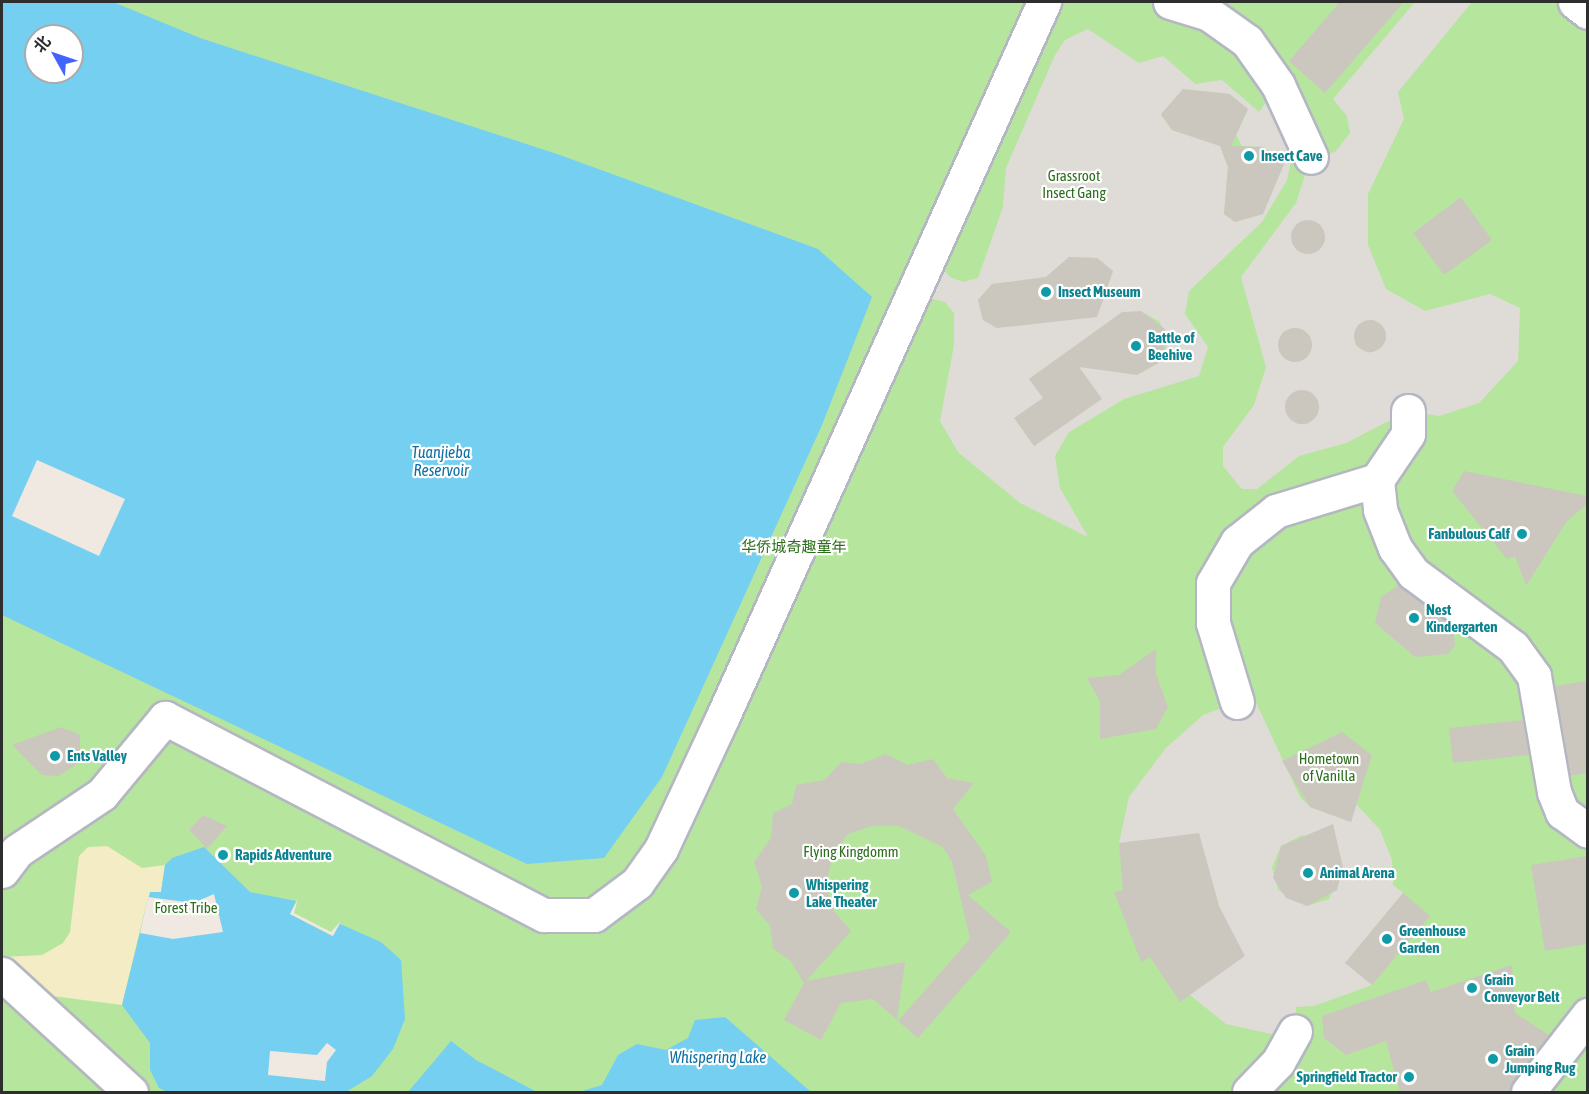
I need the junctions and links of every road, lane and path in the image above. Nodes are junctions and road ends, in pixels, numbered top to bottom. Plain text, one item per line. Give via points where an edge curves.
1 (1044, 2) edge
2 (1170, 2) edge
3 (1575, 2) edge
4 (1587, 12) edge
5 (1311, 157) dead end
6 (1408, 411) dead end
7 (1377, 480) junction
8 (1237, 702) dead end
9 (1587, 831) edge
10 (2, 871) edge
11 (2, 974) edge
12 (1587, 1015) edge
13 (1295, 1031) dead end
14 (131, 1092) edge
15 (1249, 1092) edge
16 (1528, 1092) edge

1 - 10 street via 719,725 661,849 638,883 594,915 544,915 165,717 102,794 17,851
2 - 5 street via 1209,14 1247,41 1278,85
3 - 4 street
6 - 7 street via 1408,434
7 - 8 street via 1276,511 1237,542 1214,583 1212,623
7 - 9 street via 1380,510 1395,548 1413,573 1491,627 1534,675 1554,792 1562,812
11 - 14 street
12 - 16 street
13 - 15 street via 1278,1062

